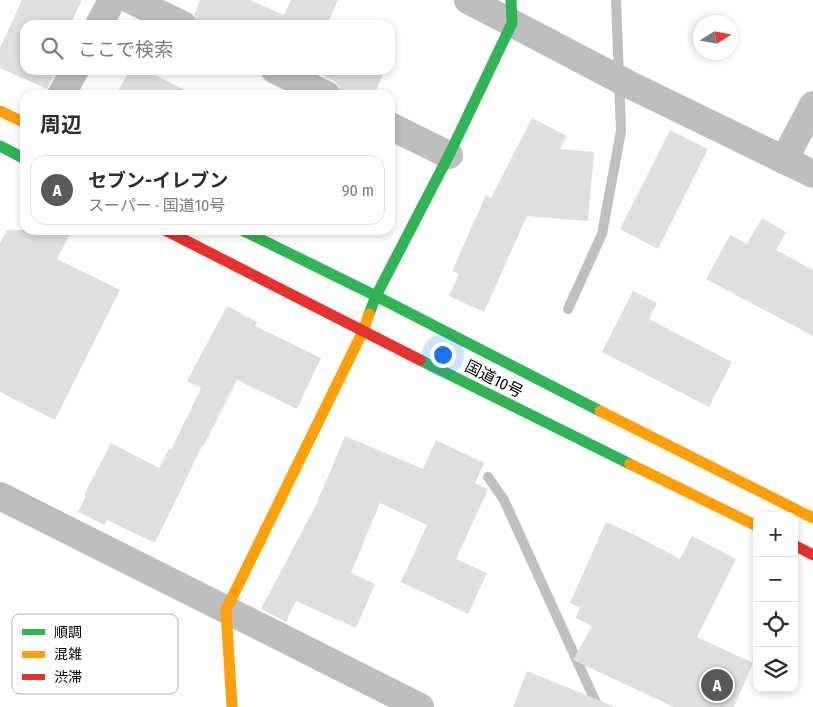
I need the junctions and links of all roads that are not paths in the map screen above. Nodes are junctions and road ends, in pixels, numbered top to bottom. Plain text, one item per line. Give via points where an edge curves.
1 (112, 0) edge
2 (131, 0) edge
3 (468, 0) edge
4 (511, 11) edge
5 (102, 20) edge
6 (173, 20) edge
7 (72, 75) edge
8 (285, 75) edge
9 (64, 90) edge
10 (317, 90) edge
11 (813, 105) edge
12 (0, 111) edge
13 (20, 121) edge
14 (395, 128) edge
15 (0, 146) edge
16 (450, 155) junction
17 (20, 156) edge
18 (784, 160) junction
19 (813, 174) edge
20 (175, 235) edge
21 (252, 235) edge
22 (376, 296) junction
23 (363, 331) junction
24 (0, 496) edge
25 (813, 518) edge
26 (753, 524) edge
27 (798, 547) edge
28 (813, 555) edge
29 (226, 610) junction
30 (232, 707) edge
31 (420, 707) edge

1 - 5 street
2 - 6 street
3 - 4 street
4 - 16 main road
4 - 18 street via 584,61
7 - 9 street
8 - 10 street
11 - 18 street
12 - 13 main road
14 - 16 street
15 - 17 main road
16 - 22 main road
18 - 19 street
20 - 23 main road, 国道10号
21 - 22 main road, 国道10号
22 - 23 main road
22 - 25 main road, 国道10号
23 - 26 main road, 国道10号
23 - 29 main road
24 - 29 street
27 - 28 main road
29 - 30 main road
29 - 31 street

